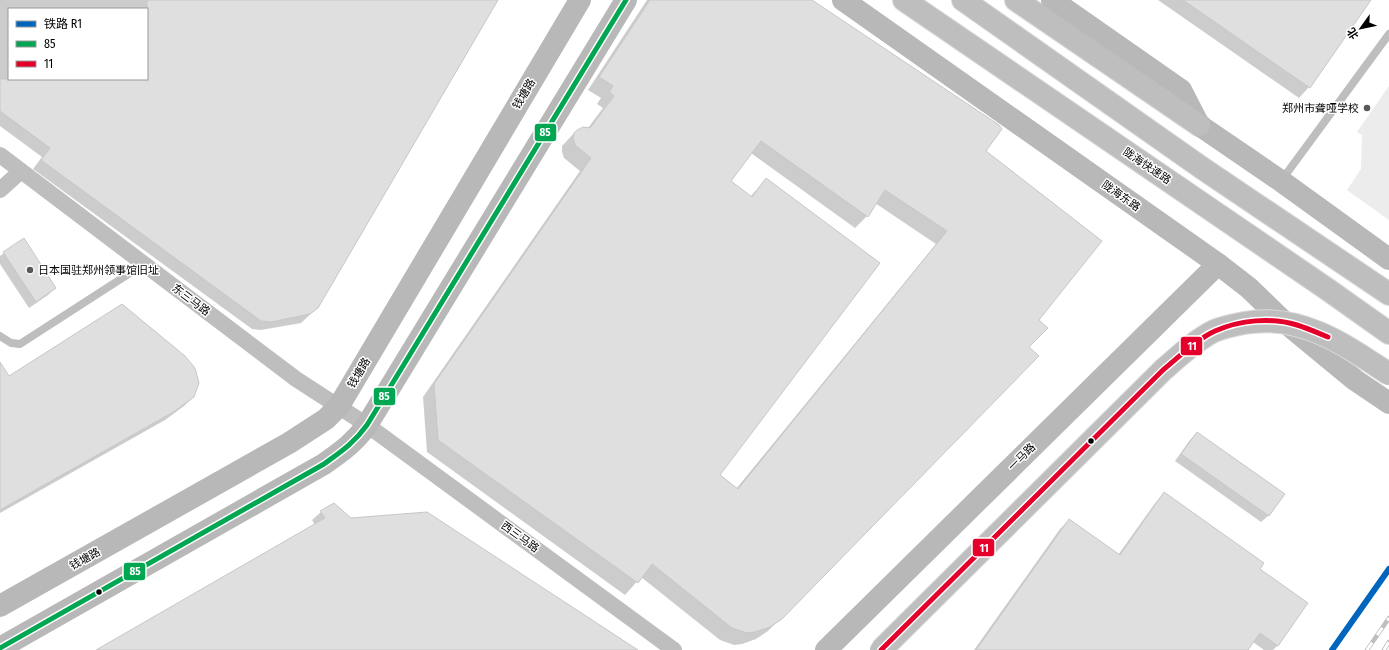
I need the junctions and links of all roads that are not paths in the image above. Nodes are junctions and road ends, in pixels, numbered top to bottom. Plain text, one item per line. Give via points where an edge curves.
1 (580, 0) edge
2 (626, 0) edge
3 (843, 0) edge
4 (904, 0) edge
5 (963, 0) edge
6 (1016, 0) edge
7 (1052, 0) edge
8 (1389, 34) edge
9 (1199, 125) junction
10 (0, 155) edge
11 (21, 171) junction
12 (1281, 182) junction
13 (0, 190) edge
14 (1389, 259) edge
15 (144, 264) junction
16 (1218, 264) junction
17 (1389, 294) edge
18 (1389, 333) edge
19 (0, 336) edge
20 (1389, 374) edge
21 (1389, 403) edge
22 (339, 406) junction
23 (367, 425) junction
24 (0, 606) edge
25 (0, 648) edge
26 (674, 650) edge
27 (826, 650) edge
28 (881, 650) edge

1 - 22 main road, 钱塘路
2 - 23 main road
3 - 16 main road, 陇海东路
4 - 18 highway, 陇海快速路
5 - 17 highway via 1202,168
6 - 9 highway
7 - 9 main road via 1181,90
8 - 12 lane
9 - 12 main road
10 - 11 street, 东三马路
11 - 13 street
11 - 15 street, 东三马路
12 - 14 main road
15 - 19 lane via 20,344 11,343
15 - 22 street, 东三马路 via 296,379
16 - 21 main road, 陇海东路 via 1355,380
16 - 27 main road, 一马路
20 - 28 highway, bridge via 1334,339 1296,325 1257,321 1214,331 1163,370
22 - 23 street, 东三马路
22 - 24 main road, 钱塘路 via 326,419 289,443
23 - 25 main road via 358,438 324,464
23 - 26 street, 西三马路

